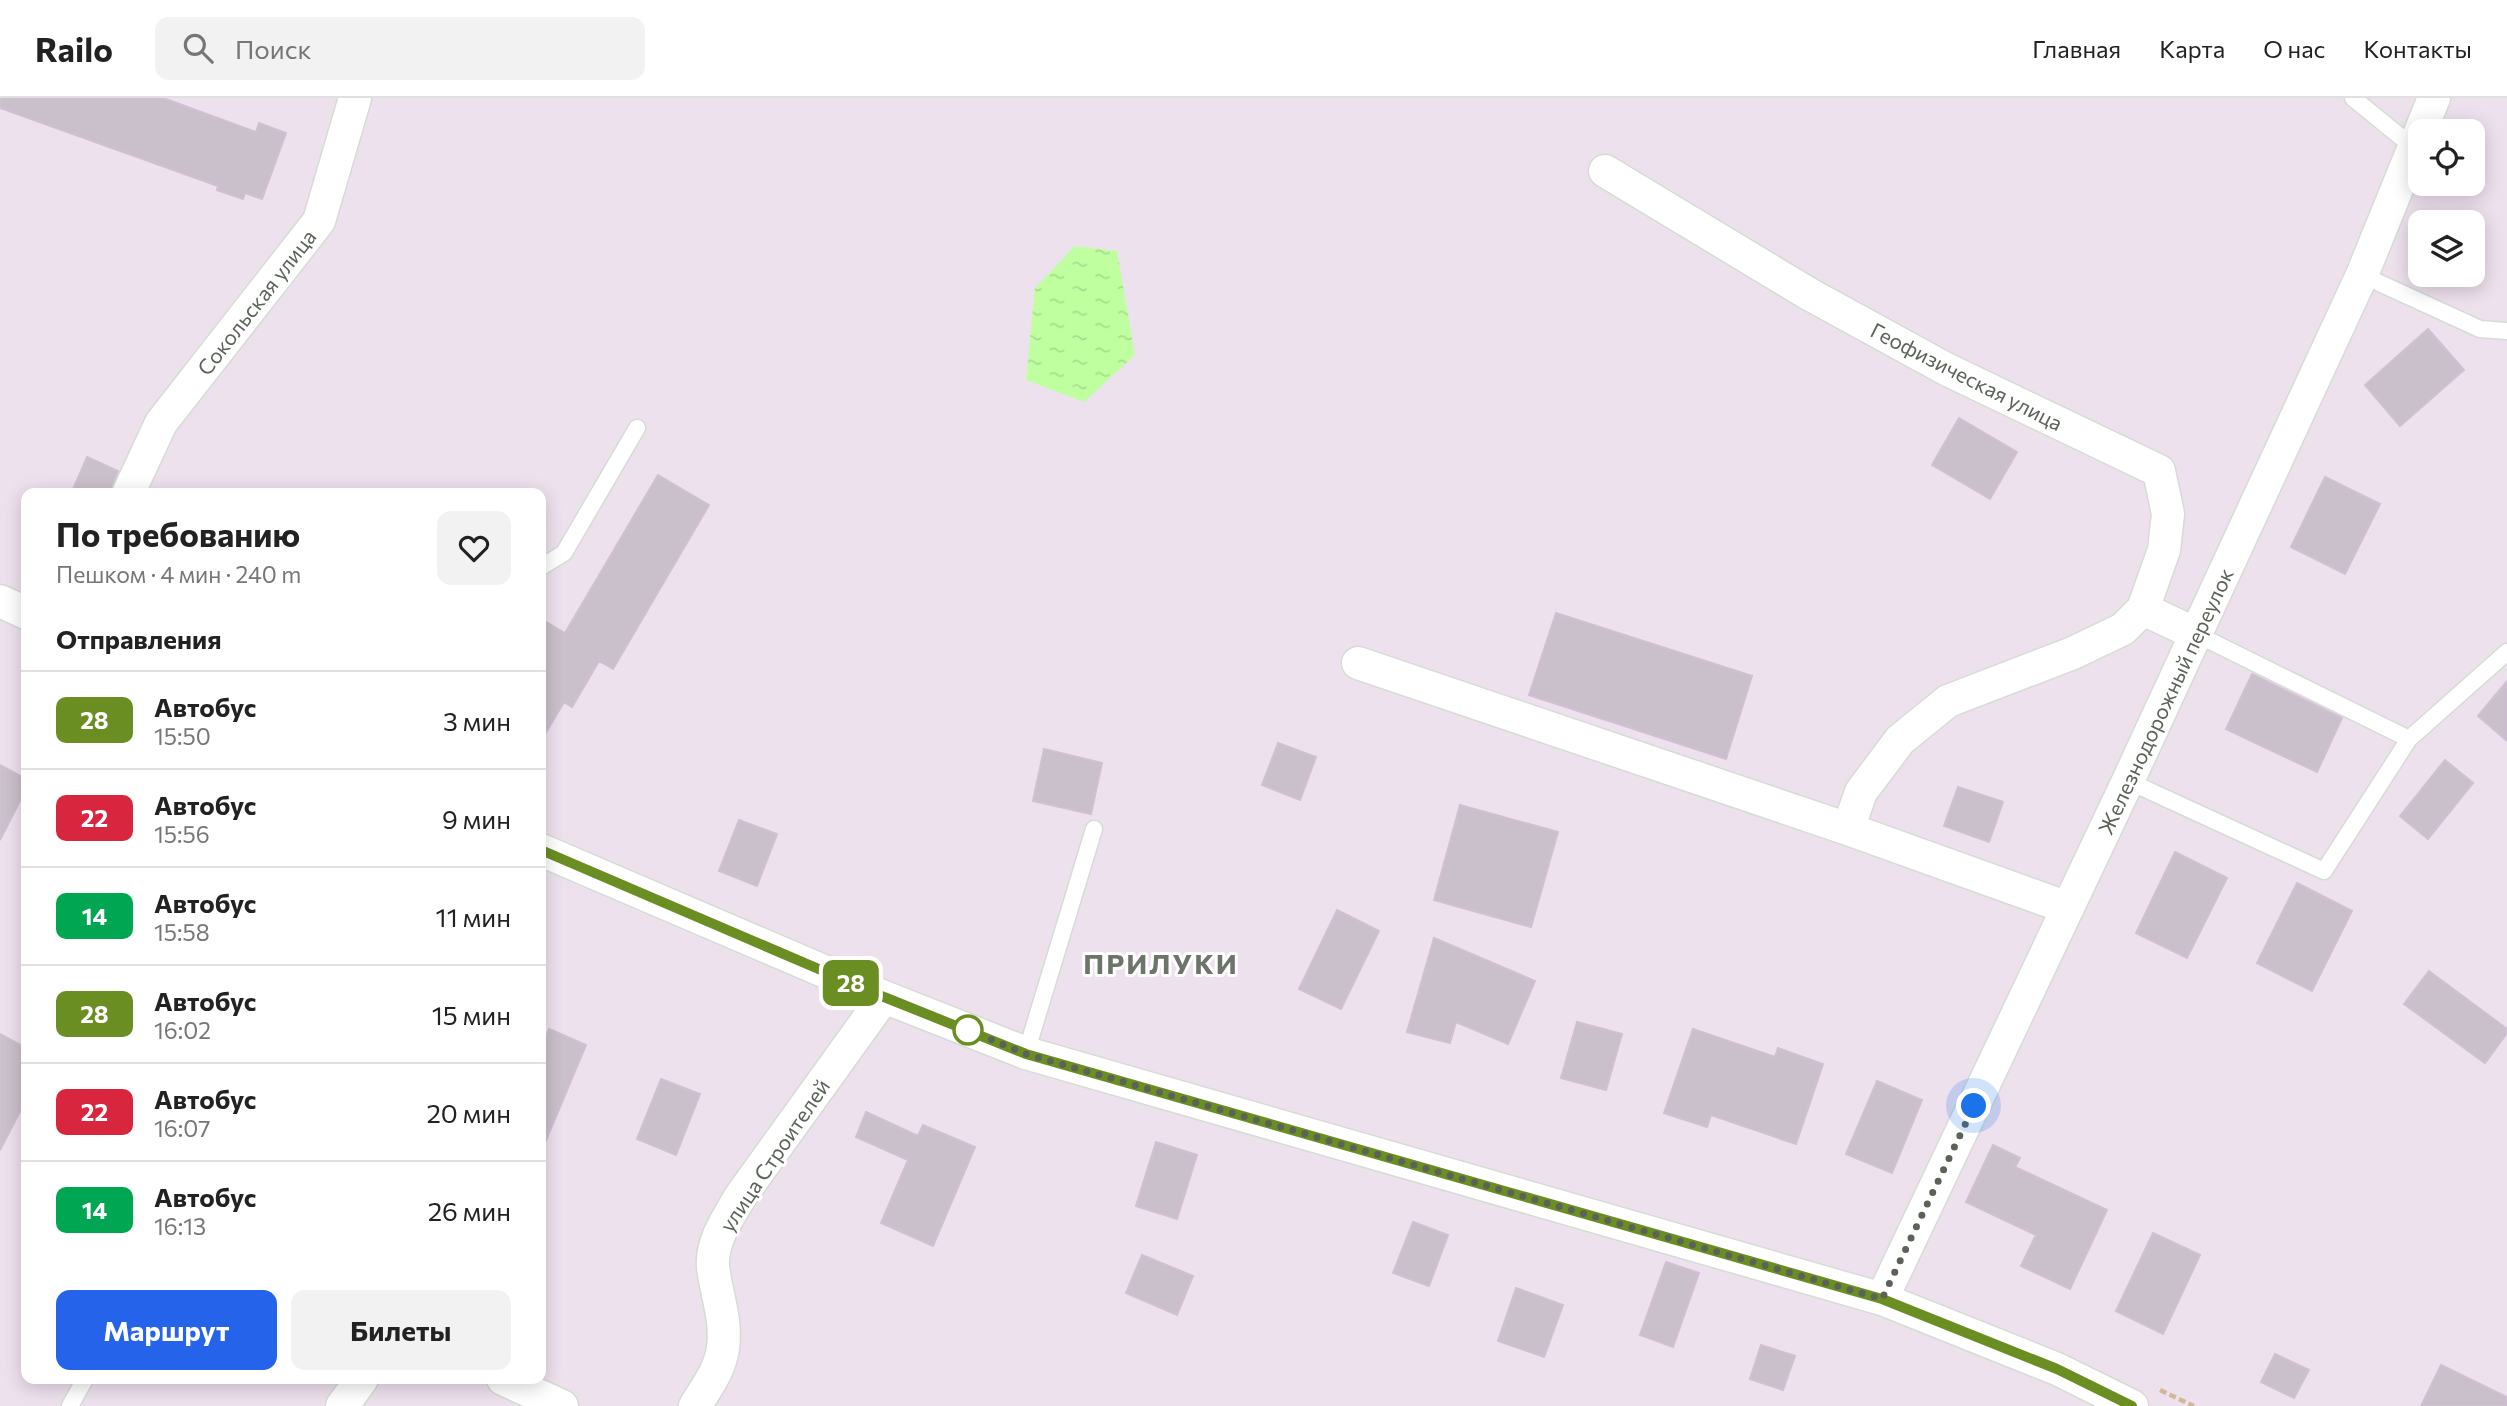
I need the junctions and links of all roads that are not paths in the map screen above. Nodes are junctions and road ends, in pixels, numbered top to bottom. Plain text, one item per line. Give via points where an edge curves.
1 (355, 98) edge
2 (2353, 98) edge
3 (2434, 98) edge
4 (2425, 119) edge
5 (2408, 143) edge
6 (2408, 160) edge
7 (1605, 171) dead end
8 (2362, 275) junction
9 (2507, 331) edge
10 (637, 428) dead end
11 (131, 488) edge
12 (546, 565) edge
13 (0, 601) edge
14 (2143, 608) junction
15 (21, 611) edge
16 (2196, 634) junction
17 (2507, 652) edge
18 (1358, 663) dead end
19 (2409, 740) junction
20 (2128, 781) junction
21 (1094, 829) dead end
22 (1848, 829) junction
23 (546, 852) edge
24 (2068, 908) junction
25 (884, 997) junction
26 (1026, 1054) junction
27 (1882, 1299) junction
28 (82, 1384) edge
29 (358, 1384) edge
30 (514, 1384) edge
31 (70, 1406) edge
32 (342, 1406) edge
33 (562, 1406) edge
34 (695, 1406) edge
35 (2132, 1406) edge

1 - 11 street, Сокольская улица via 319,221 161,423
2 - 5 lane
3 - 4 street, Железнодорожный переулок
6 - 8 street, Железнодорожный переулок
7 - 14 street, Геофизическая улица via 1946,369 2159,471 2168,514 2164,550
8 - 9 lane via 2480,329
8 - 16 street, Железнодорожный переулок
10 - 12 lane via 564,553
13 - 15 street
14 - 16 street
14 - 22 street via 2123,629 2073,653 1948,701 1900,740 1861,792
16 - 19 lane
16 - 20 street, Железнодорожный переулок
17 - 19 lane
18 - 22 street
19 - 20 lane via 2324,872
20 - 24 street, Железнодорожный переулок
21 - 26 lane
22 - 24 street
23 - 25 street
24 - 27 street, Железнодорожный переулок
25 - 26 street
25 - 34 street, улица Строителей via 722,1228 713,1265 723,1347 716,1372
26 - 27 street
27 - 35 street via 2057,1369
28 - 31 lane
29 - 32 street
30 - 33 street

